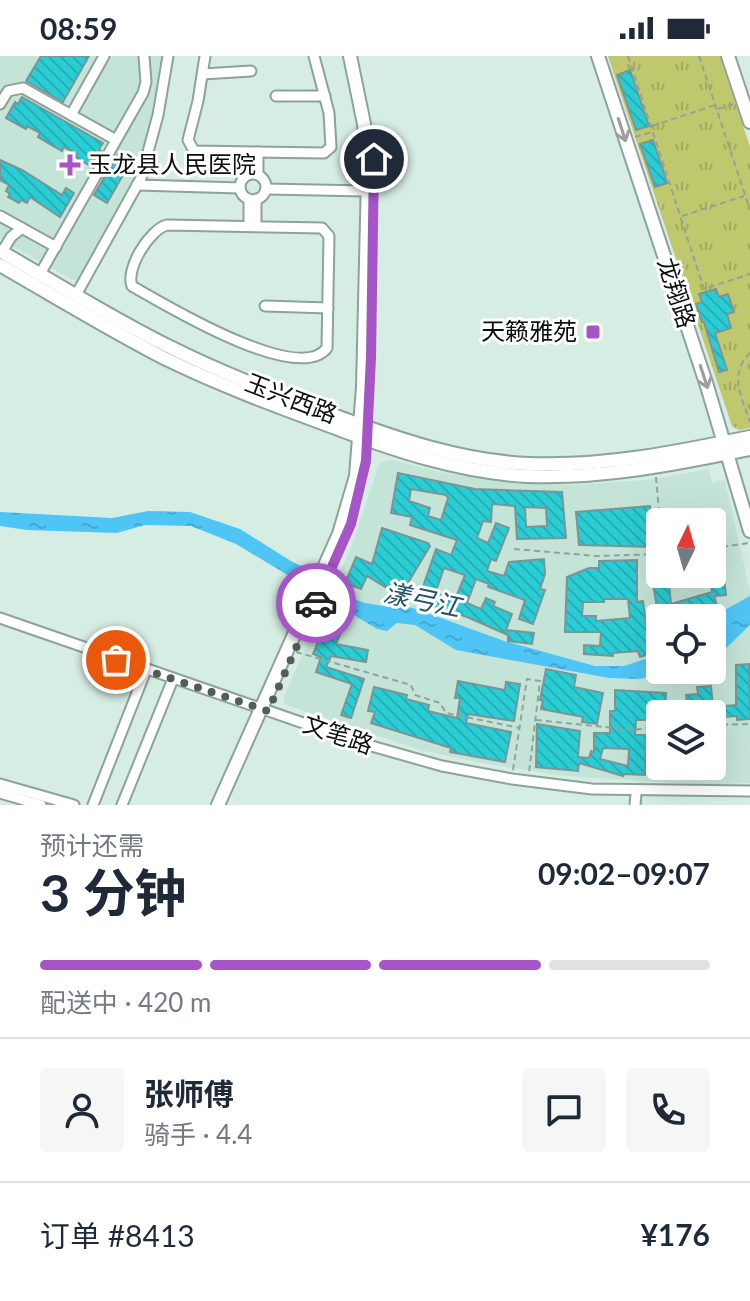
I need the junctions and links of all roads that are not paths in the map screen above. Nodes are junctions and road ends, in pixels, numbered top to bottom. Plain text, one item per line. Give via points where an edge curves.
1 (104, 56) edge
2 (144, 56) edge
3 (168, 56) edge
4 (205, 56) edge
5 (314, 56) edge
6 (350, 56) edge
7 (357, 56) edge
8 (598, 56) edge
9 (728, 56) edge
10 (251, 71) dead end
11 (203, 74) junction
12 (276, 96) dead end
13 (325, 96) junction
14 (0, 104) edge
15 (71, 115) junction
16 (750, 122) edge
17 (116, 140) junction
18 (254, 152) junction
19 (254, 175) junction
20 (137, 185) junction
21 (240, 188) junction
22 (266, 189) junction
23 (367, 191) junction
24 (253, 199) junction
25 (0, 216) edge
26 (252, 226) junction
27 (22, 228) junction
28 (56, 247) junction
29 (1, 256) edge
30 (40, 274) junction
31 (76, 295) junction
32 (265, 306) dead end
33 (328, 308) junction
34 (364, 433) junction
35 (750, 437) edge
36 (726, 448) junction
37 (750, 449) edge
38 (750, 531) edge
39 (314, 600) junction
40 (0, 618) edge
41 (146, 670) junction
42 (173, 679) junction
43 (265, 710) junction
44 (0, 784) edge
45 (592, 789) junction
46 (0, 793) edge
47 (750, 794) edge
48 (636, 800) edge
49 (726, 801) edge
50 (41, 805) edge
51 (74, 805) edge
52 (93, 805) edge
53 (122, 805) edge
54 (218, 805) edge
55 (226, 805) edge

1 - 15 street
2 - 17 street via 143,93
3 - 20 street via 154,136
4 - 11 street
5 - 13 street
6 - 23 main road via 364,124
7 - 34 main road via 374,168
8 -> 36 main road, 龙翔路
9 - 16 main road
10 - 11 street
11 - 18 street via 190,146 194,151
12 - 13 street
13 - 18 street via 328,151
14 - 15 street via 8,91 23,88
15 - 17 street
17 - 28 street
18 - 19 street
19 - 21 street via 242,180
19 - 22 street
20 - 21 street
20 - 31 street
21 - 24 street
22 - 23 street
22 - 24 street
23 - 34 main road
24 - 26 street
25 - 27 street
26 - 33 street via 326,230
26 - 33 street via 160,226 130,272 130,283 221,334 282,356 323,353
27 - 28 street
27 - 29 street
28 - 30 street
29 - 30 main road, 玉兴西路
29 - 34 main road, 玉兴西路 via 136,343 195,372
30 - 31 main road, 玉兴西路
31 - 34 main road, 玉兴西路 via 200,362
32 - 33 street
34 - 36 main road, 玉兴西路 via 527,464
34 - 36 main road, 玉兴西路 via 440,463 505,474 574,476 654,468
34 - 39 main road via 356,510
35 - 36 main road, 玉兴西路
36 - 37 main road, 玉兴西路
36 - 38 main road, 龙翔路
39 - 43 main road
39 - 43 main road
40 - 41 street, 文笔路
41 - 42 street, 文笔路
41 - 52 street
42 - 43 street, 文笔路
42 - 53 street
43 - 45 street, 文笔路 via 415,759
43 - 54 main road
43 - 55 main road
44 - 51 street
45 - 47 street, 文笔路
45 - 48 street, 文笔路
46 - 50 street
47 - 49 street, 文笔路
48 - 49 street, 文笔路

